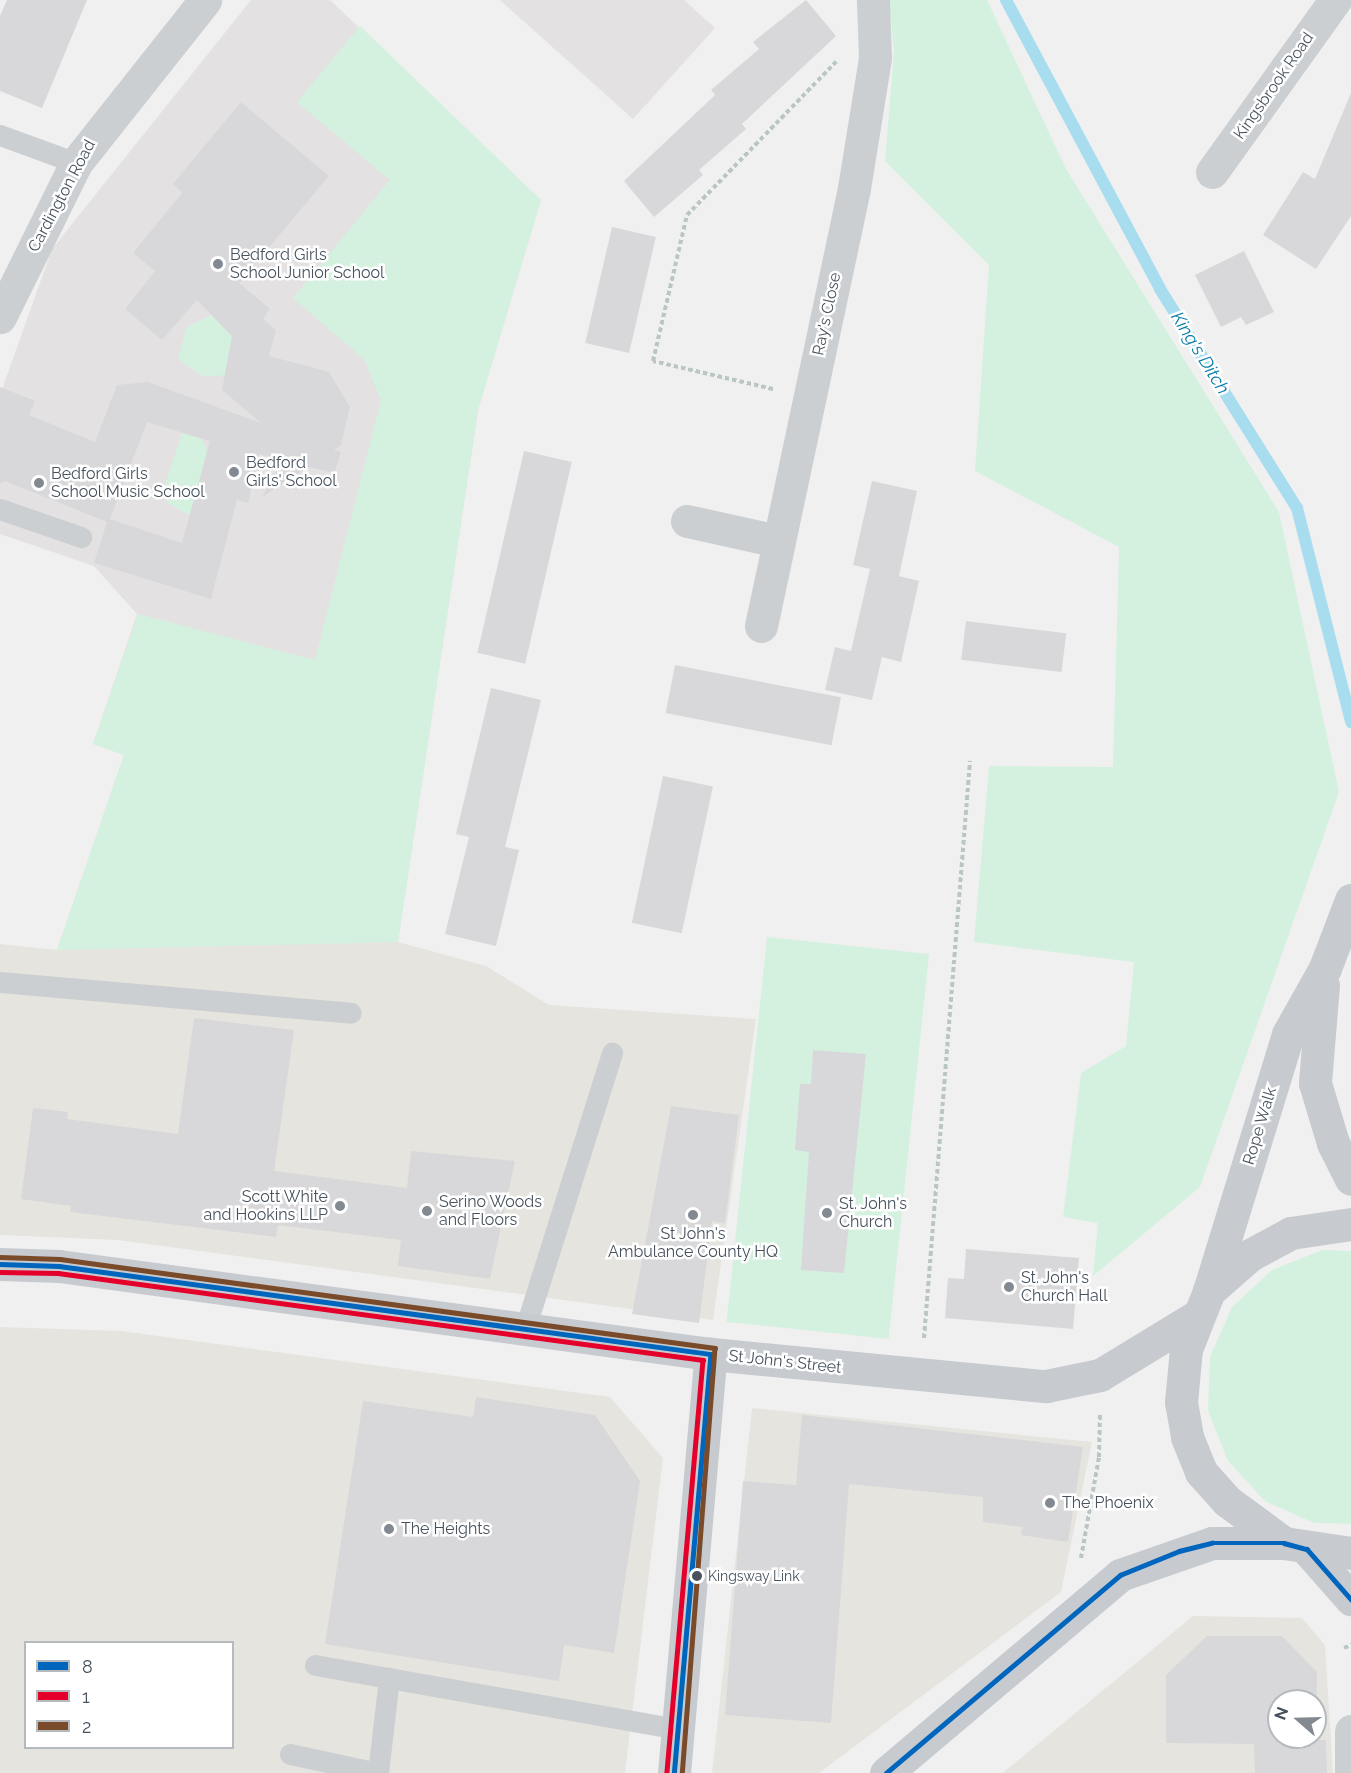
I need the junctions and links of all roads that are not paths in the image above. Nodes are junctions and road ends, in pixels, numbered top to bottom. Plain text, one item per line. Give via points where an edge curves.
1 (205, 0) edge
2 (1335, 0) edge
3 (873, 11) edge
4 (0, 135) edge
5 (76, 163) junction
6 (1212, 172) dead end
7 (0, 317) edge
8 (0, 509) edge
9 (687, 521) dead end
10 (81, 537) dead end
11 (777, 541) junction
12 (761, 626) dead end
13 (1351, 900) edge
14 (1325, 968) junction
15 (0, 982) edge
16 (351, 1013) dead end
17 (612, 1053) dead end
18 (1351, 1179) edge
19 (1351, 1224) edge
20 (0, 1264) edge
21 (1203, 1304) junction
22 (524, 1332) junction
23 (711, 1354) junction
24 (1295, 1546) junction
25 (1351, 1553) edge
26 (1351, 1599) edge
27 (315, 1665) dead end
28 (389, 1678) junction
29 (679, 1729) junction
30 (1351, 1731) edge
31 (290, 1754) dead end
32 (380, 1773) edge
33 (674, 1773) edge
34 (886, 1773) edge
35 (1351, 1773) edge

1 - 5 street, Cardington Road
2 - 6 street, Kingsbrook Road
3 - 11 street, Ray's Close via 875,58 854,188
4 - 5 lane
5 - 7 street, Cardington Road
8 - 10 lane
9 - 11 street
11 - 12 street, Ray's Close
13 - 14 main road, Rope Walk
14 - 18 main road, Rope Walk via 1315,1083 1333,1143
14 - 21 main road, Rope Walk via 1288,1034
15 - 16 lane
17 - 22 lane
19 - 21 main road, St John's Street via 1291,1233 1250,1255
20 - 22 main road, St John's Street via 59,1266
21 - 23 main road, St John's Street via 1100,1375 1046,1386
21 - 24 main road, Rope Walk via 1182,1374 1186,1437 1202,1472 1227,1501
22 - 23 main road, St John's Street
23 - 29 main road
24 - 25 main road
24 - 26 main road, Rope Walk
24 - 34 main road via 1212,1543 1120,1575
27 - 28 lane
28 - 29 lane
28 - 32 lane
29 - 33 main road
30 - 35 street
31 - 32 lane

